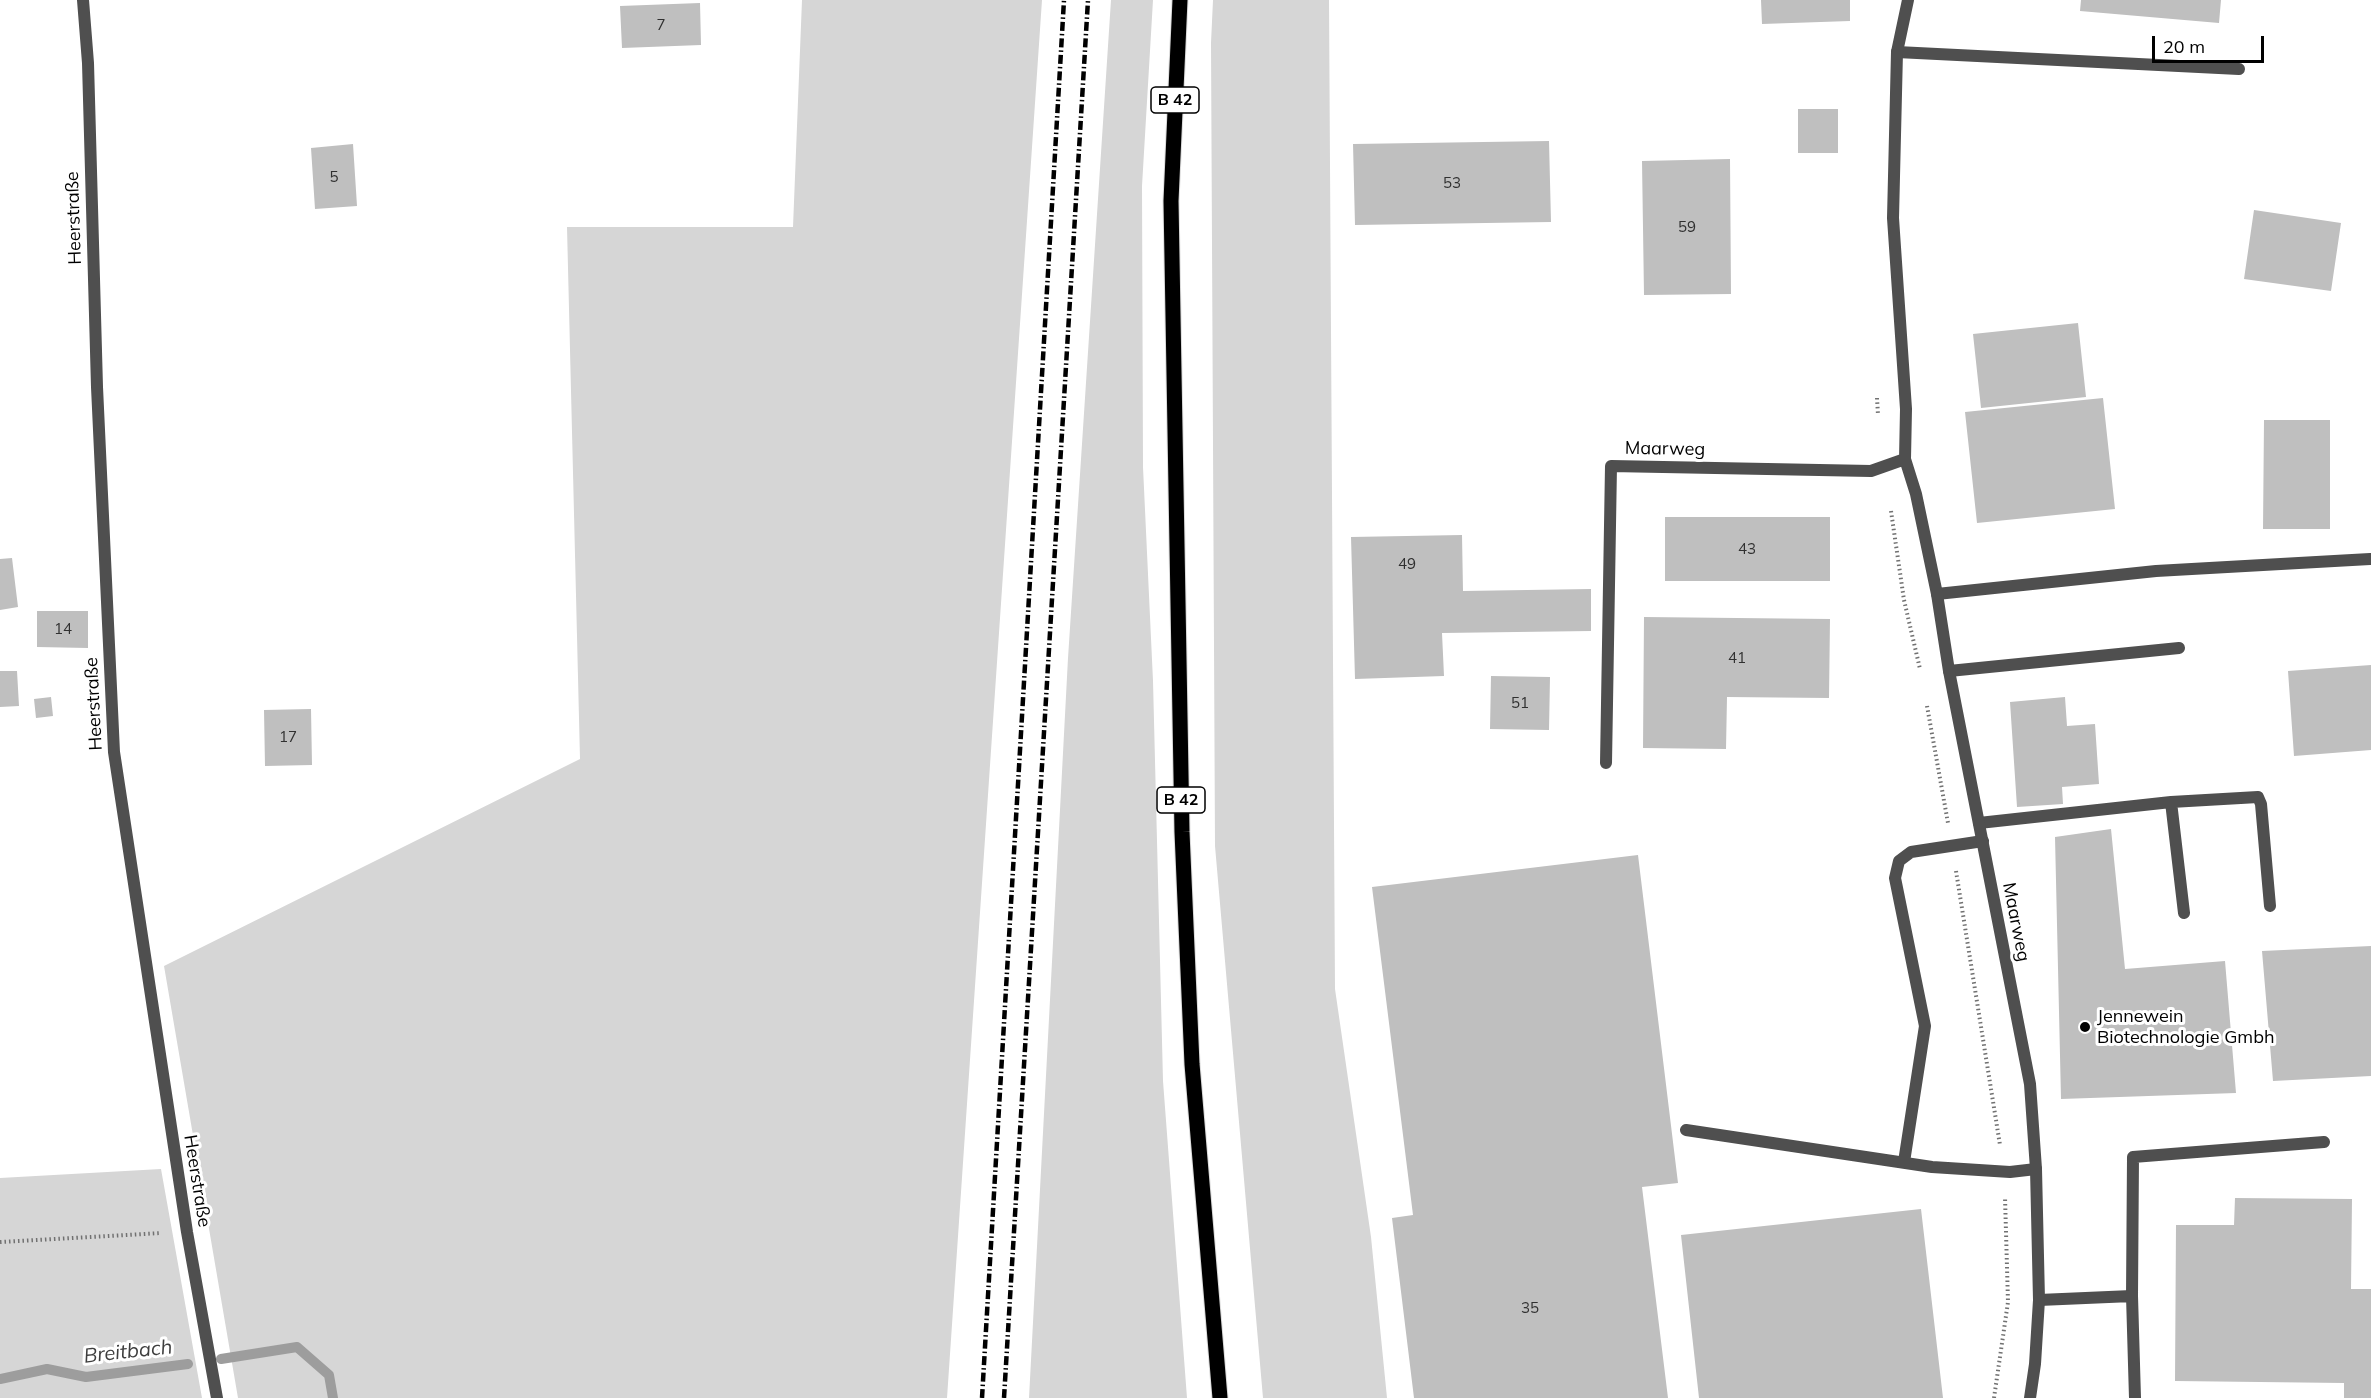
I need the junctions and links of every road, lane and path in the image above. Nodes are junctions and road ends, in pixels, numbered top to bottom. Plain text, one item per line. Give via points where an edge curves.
1 (83, 0) edge
2 (1180, 0) edge
3 (1908, 0) edge
4 (1897, 52) junction
5 (2239, 69) dead end
6 (1905, 459) junction
7 (2370, 559) edge
8 (1937, 594) junction
9 (2179, 648) dead end
10 (1949, 671) junction
11 (1606, 763) dead end
12 (2171, 802) junction
13 (1979, 823) junction
14 (1983, 841) junction
15 (2270, 906) dead end
16 (2184, 913) dead end
17 (1686, 1130) dead end
18 (2324, 1142) dead end
19 (1904, 1162) junction
20 (2036, 1169) junction
21 (187, 1232) junction
22 (0, 1242) edge
23 (2132, 1296) junction
24 (2039, 1300) junction
25 (217, 1398) edge
26 (1220, 1398) edge
27 (2030, 1398) edge
28 (2135, 1398) edge

1 - 21 street, Heerstraße via 114,752
2 - 26 main road, B 42 via 1171,201 1182,832 1192,1064
3 - 4 street, Maarweg
4 - 5 street
4 - 6 street, Maarweg via 1893,218 1906,409
6 - 8 street, Maarweg
6 - 11 street, Maarweg via 1871,471 1611,466
7 - 8 street via 2156,571
8 - 10 street, Maarweg
9 - 10 street
10 - 13 street, Maarweg
12 - 13 street
12 - 15 street via 2258,797
12 - 16 street
13 - 14 street, Maarweg
14 - 19 street via 1911,852 1899,861 1895,878 1925,1026
14 - 20 street, Maarweg via 2030,1084
17 - 19 street
18 - 23 street via 2133,1157
19 - 20 street via 2010,1172
20 - 24 street, Maarweg
21 - 22 path
21 - 25 street, Heerstraße
23 - 24 street
23 - 28 street
24 - 27 street, Maarweg

